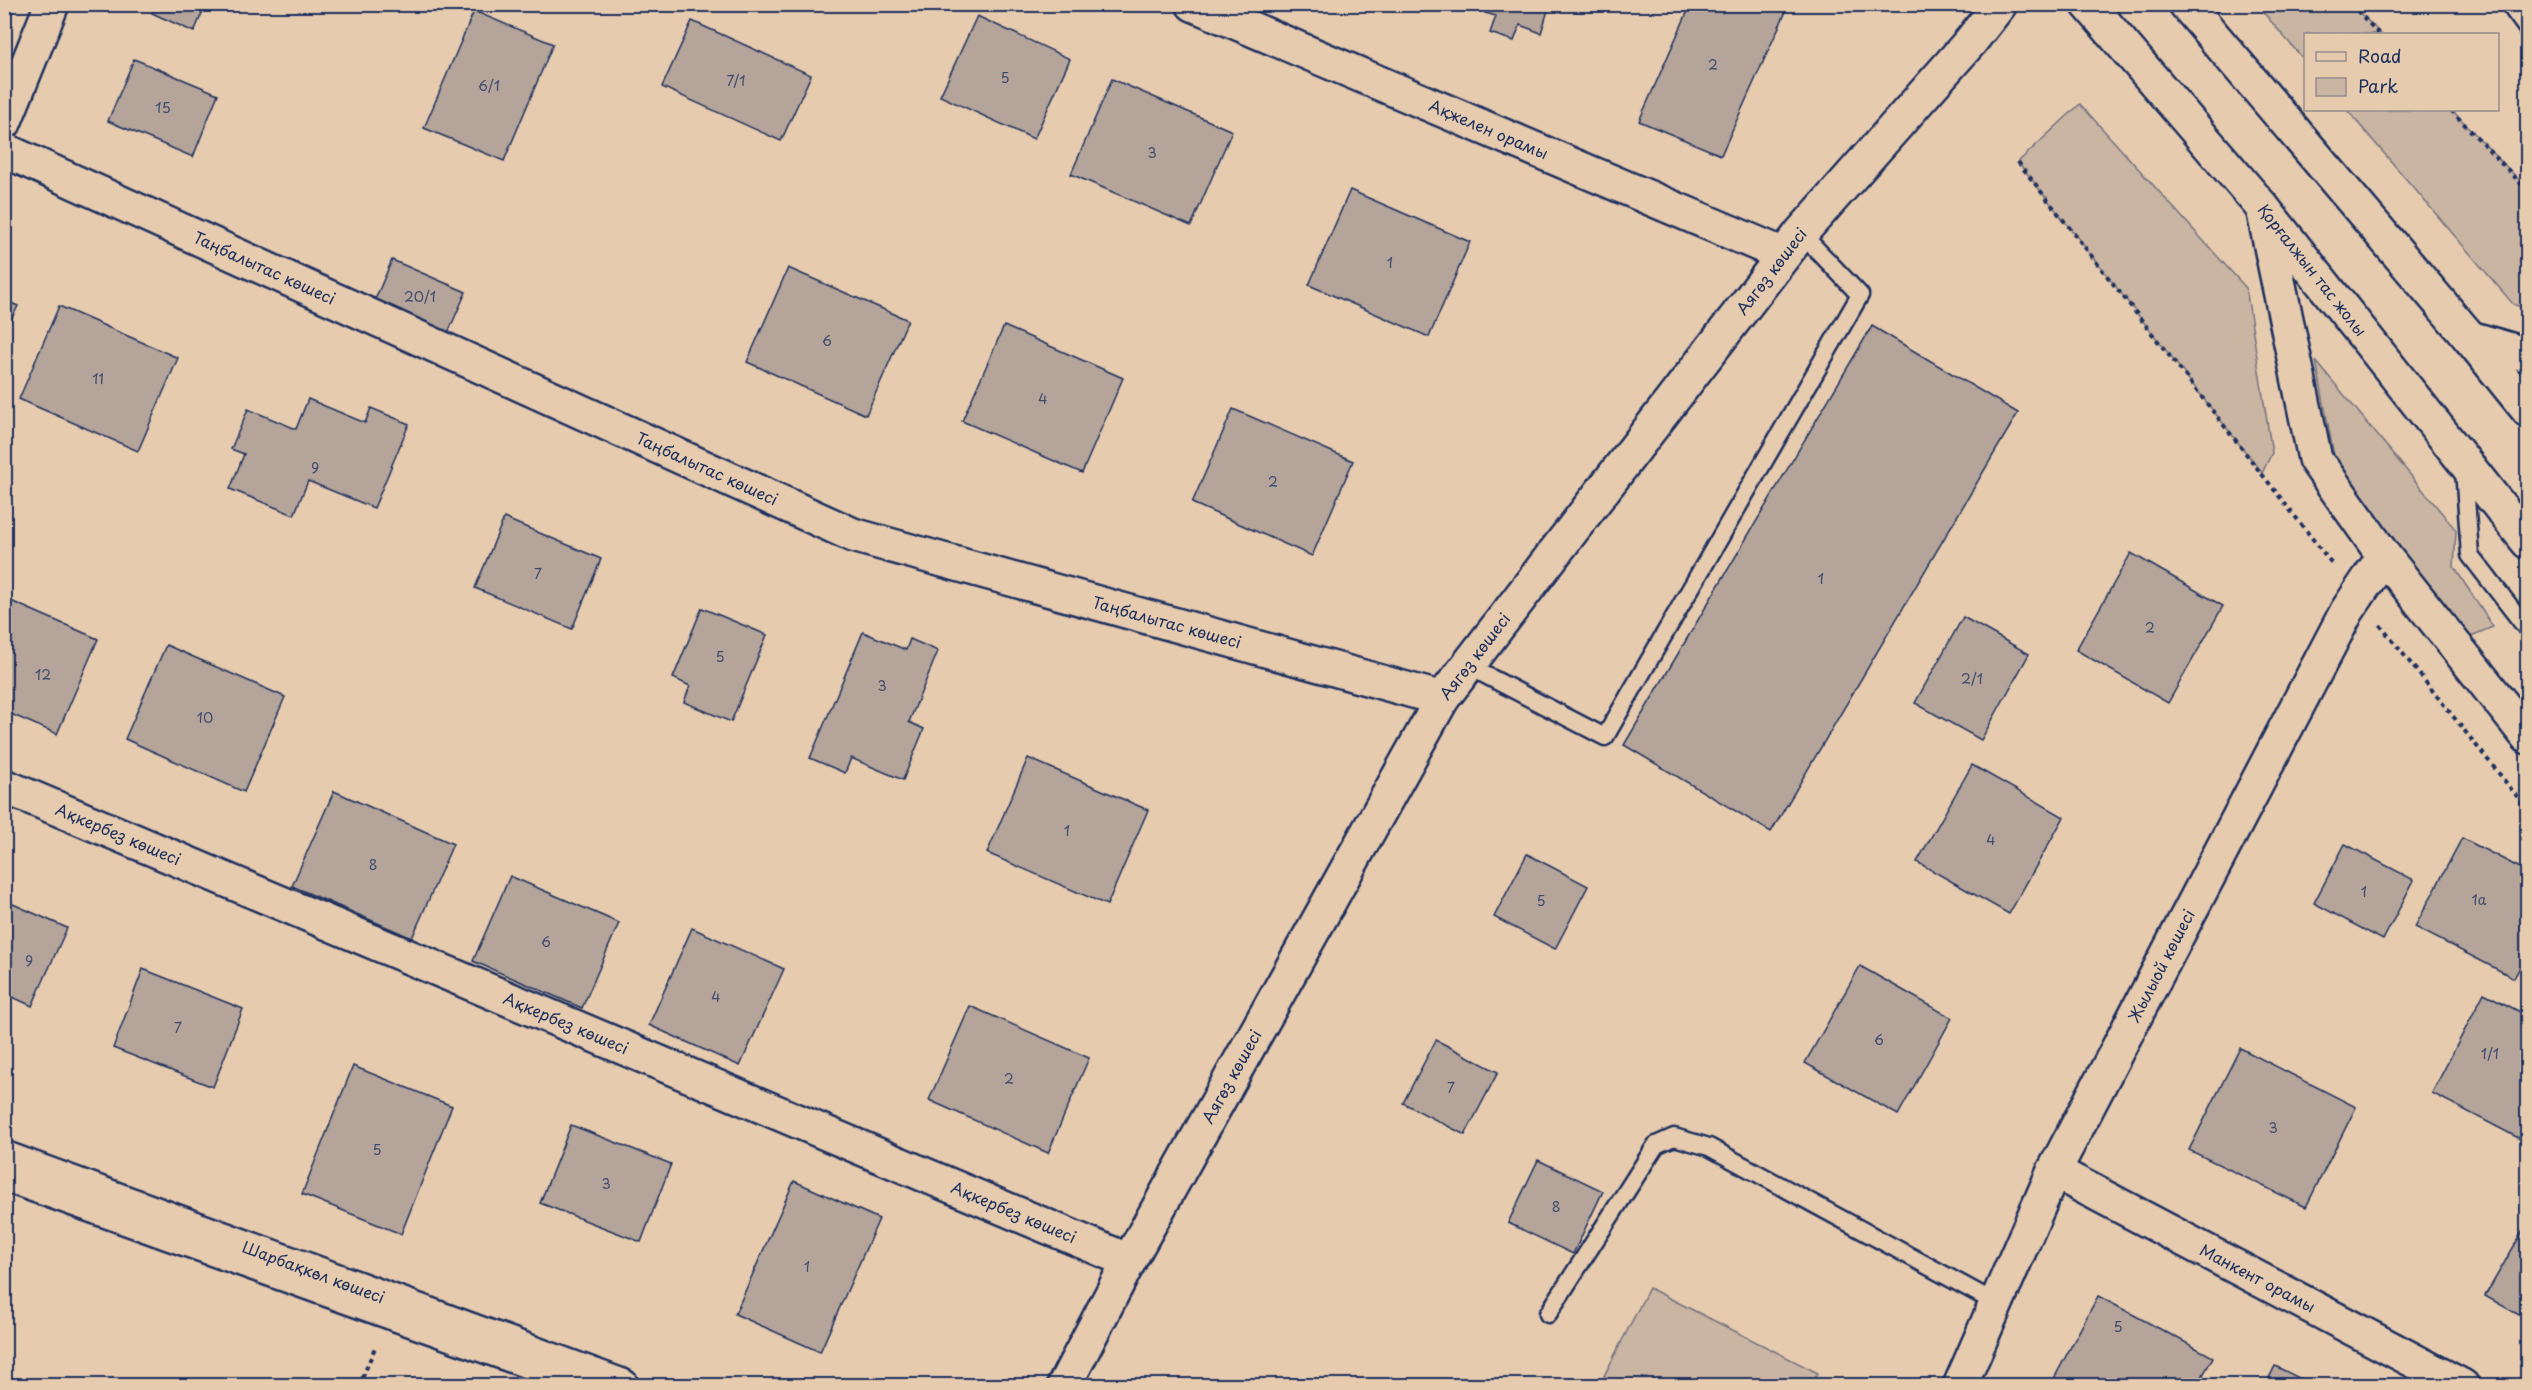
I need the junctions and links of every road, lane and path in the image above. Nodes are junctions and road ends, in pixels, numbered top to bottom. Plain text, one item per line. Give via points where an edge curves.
1 (52, 4) edge
2 (1193, 4) edge
3 (2000, 4) edge
4 (2088, 4) edge
5 (2186, 4) edge
6 (2350, 4) edge
7 (2509, 4) edge
8 (2528, 30) edge
9 (2378, 33) edge
10 (2452, 111) edge
11 (4, 123) edge
12 (4, 150) edge
13 (2018, 162) dead end
14 (2528, 190) edge
15 (2263, 208) junction
16 (1792, 244) junction
17 (2470, 338) junction
18 (2528, 355) edge
19 (2528, 410) edge
20 (2464, 462) junction
21 (2528, 542) edge
22 (2384, 556) junction
23 (2358, 596) junction
24 (2528, 630) edge
25 (1468, 666) junction
26 (1442, 699) junction
27 (2528, 737) edge
28 (4, 786) edge
29 (2528, 810) edge
30 (4, 1158) edge
31 (2054, 1171) junction
32 (4, 1183) edge
33 (1129, 1261) junction
34 (1996, 1303) junction
35 (1548, 1314) dead end
36 (386, 1320) junction
37 (359, 1386) edge
38 (572, 1386) edge
39 (622, 1386) edge
40 (1064, 1386) edge
41 (1960, 1386) edge
42 (2462, 1386) edge

1 - 11 street
2 - 16 street, Ақжелен орамы
3 - 16 street, Аягөз көшесі
4 - 15 street, Қорғалжын тас жолы
5 - 17 street
6 - 9 path
7 - 8 lane
10 - 14 path
12 - 26 street, Таңбалытас көшесі via 853,535
13 - 23 path
15 - 20 street, Қорғалжын тас жолы
15 - 22 street via 2315,459
16 - 25 street, Аягөз көшесі
16 - 25 lane via 1860,295 1605,737
17 - 18 street
17 - 19 street
20 - 21 street, Қорғалжын тас жолы
20 - 24 lane via 2470,555
22 - 23 street, Жылыой көшесі
22 - 27 street
23 - 29 path
23 - 31 street, Жылыой көшесі
25 - 26 street, Аягөз көшесі
26 - 33 street, Аягөз көшесі
28 - 33 street, Ақкербез көшесі
30 - 39 street, Шарбақкөл көшесі
31 - 34 street, Жылыой көшесі
31 - 42 street, Манкент орамы
32 - 36 lane
33 - 40 street, Аягөз көшесі
34 - 35 lane via 1709,1147 1674,1137 1656,1145
34 - 41 street, Жылыой көшесі
36 - 37 path
36 - 38 lane

